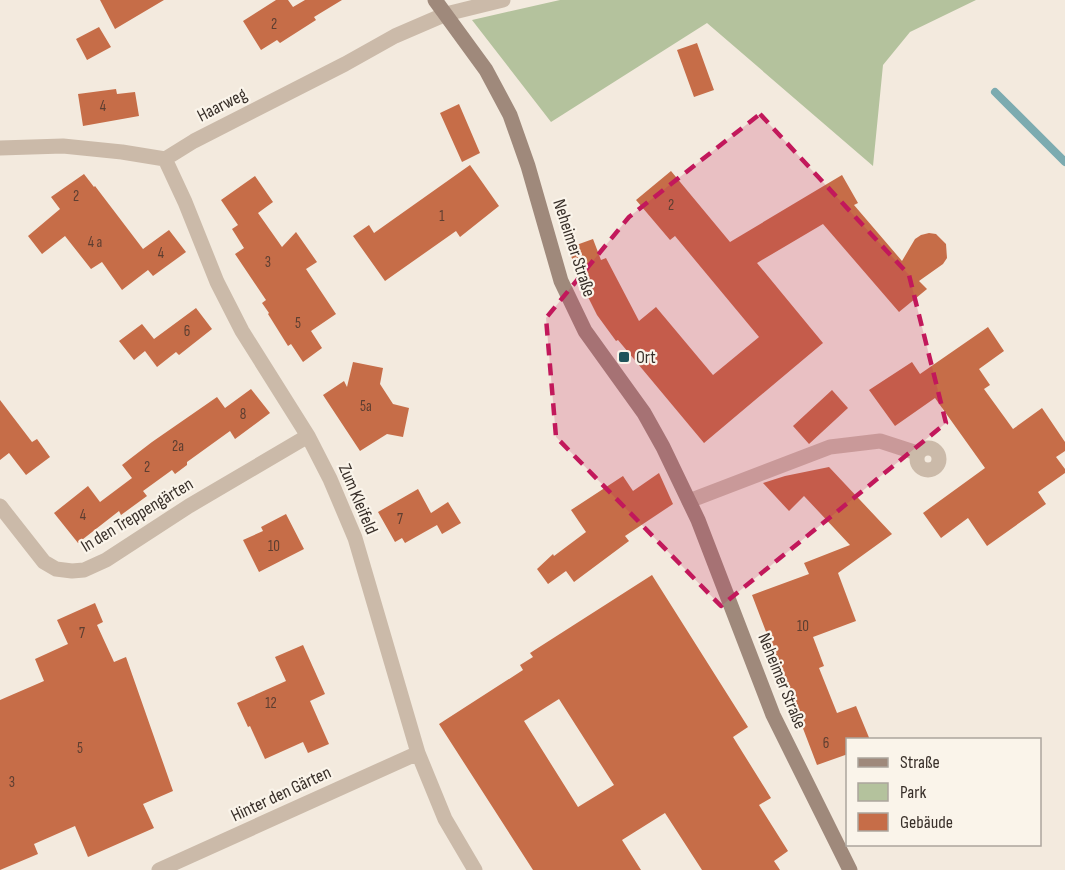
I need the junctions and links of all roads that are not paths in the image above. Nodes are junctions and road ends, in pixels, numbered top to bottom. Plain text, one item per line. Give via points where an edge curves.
1 (435, 0) edge
2 (503, 0) edge
3 (446, 14) junction
4 (0, 148) edge
5 (165, 159) junction
6 (308, 436) junction
7 (917, 453) dead end
8 (689, 501) junction
9 (0, 506) edge
10 (418, 753) junction
11 (159, 870) edge
12 (475, 870) edge
13 (850, 870) edge

1 - 3 main road, Neheimer Straße
2 - 3 street, Haarweg
3 - 5 street, Haarweg via 395,36
3 - 8 main road, Neheimer Straße via 486,70 510,115 561,281 573,308 644,413
4 - 5 street via 63,146
5 - 6 street, Zum Kleifeld via 242,331
6 - 9 street, In den Treppengärten via 84,570 56,569 44,562
6 - 10 street, Zum Kleifeld via 355,538
7 - 8 street via 880,441 830,447
8 - 13 main road, Neheimer Straße via 773,715
10 - 11 street, Hinter den Gärten
10 - 12 street, Zum Kleifeld via 445,819

